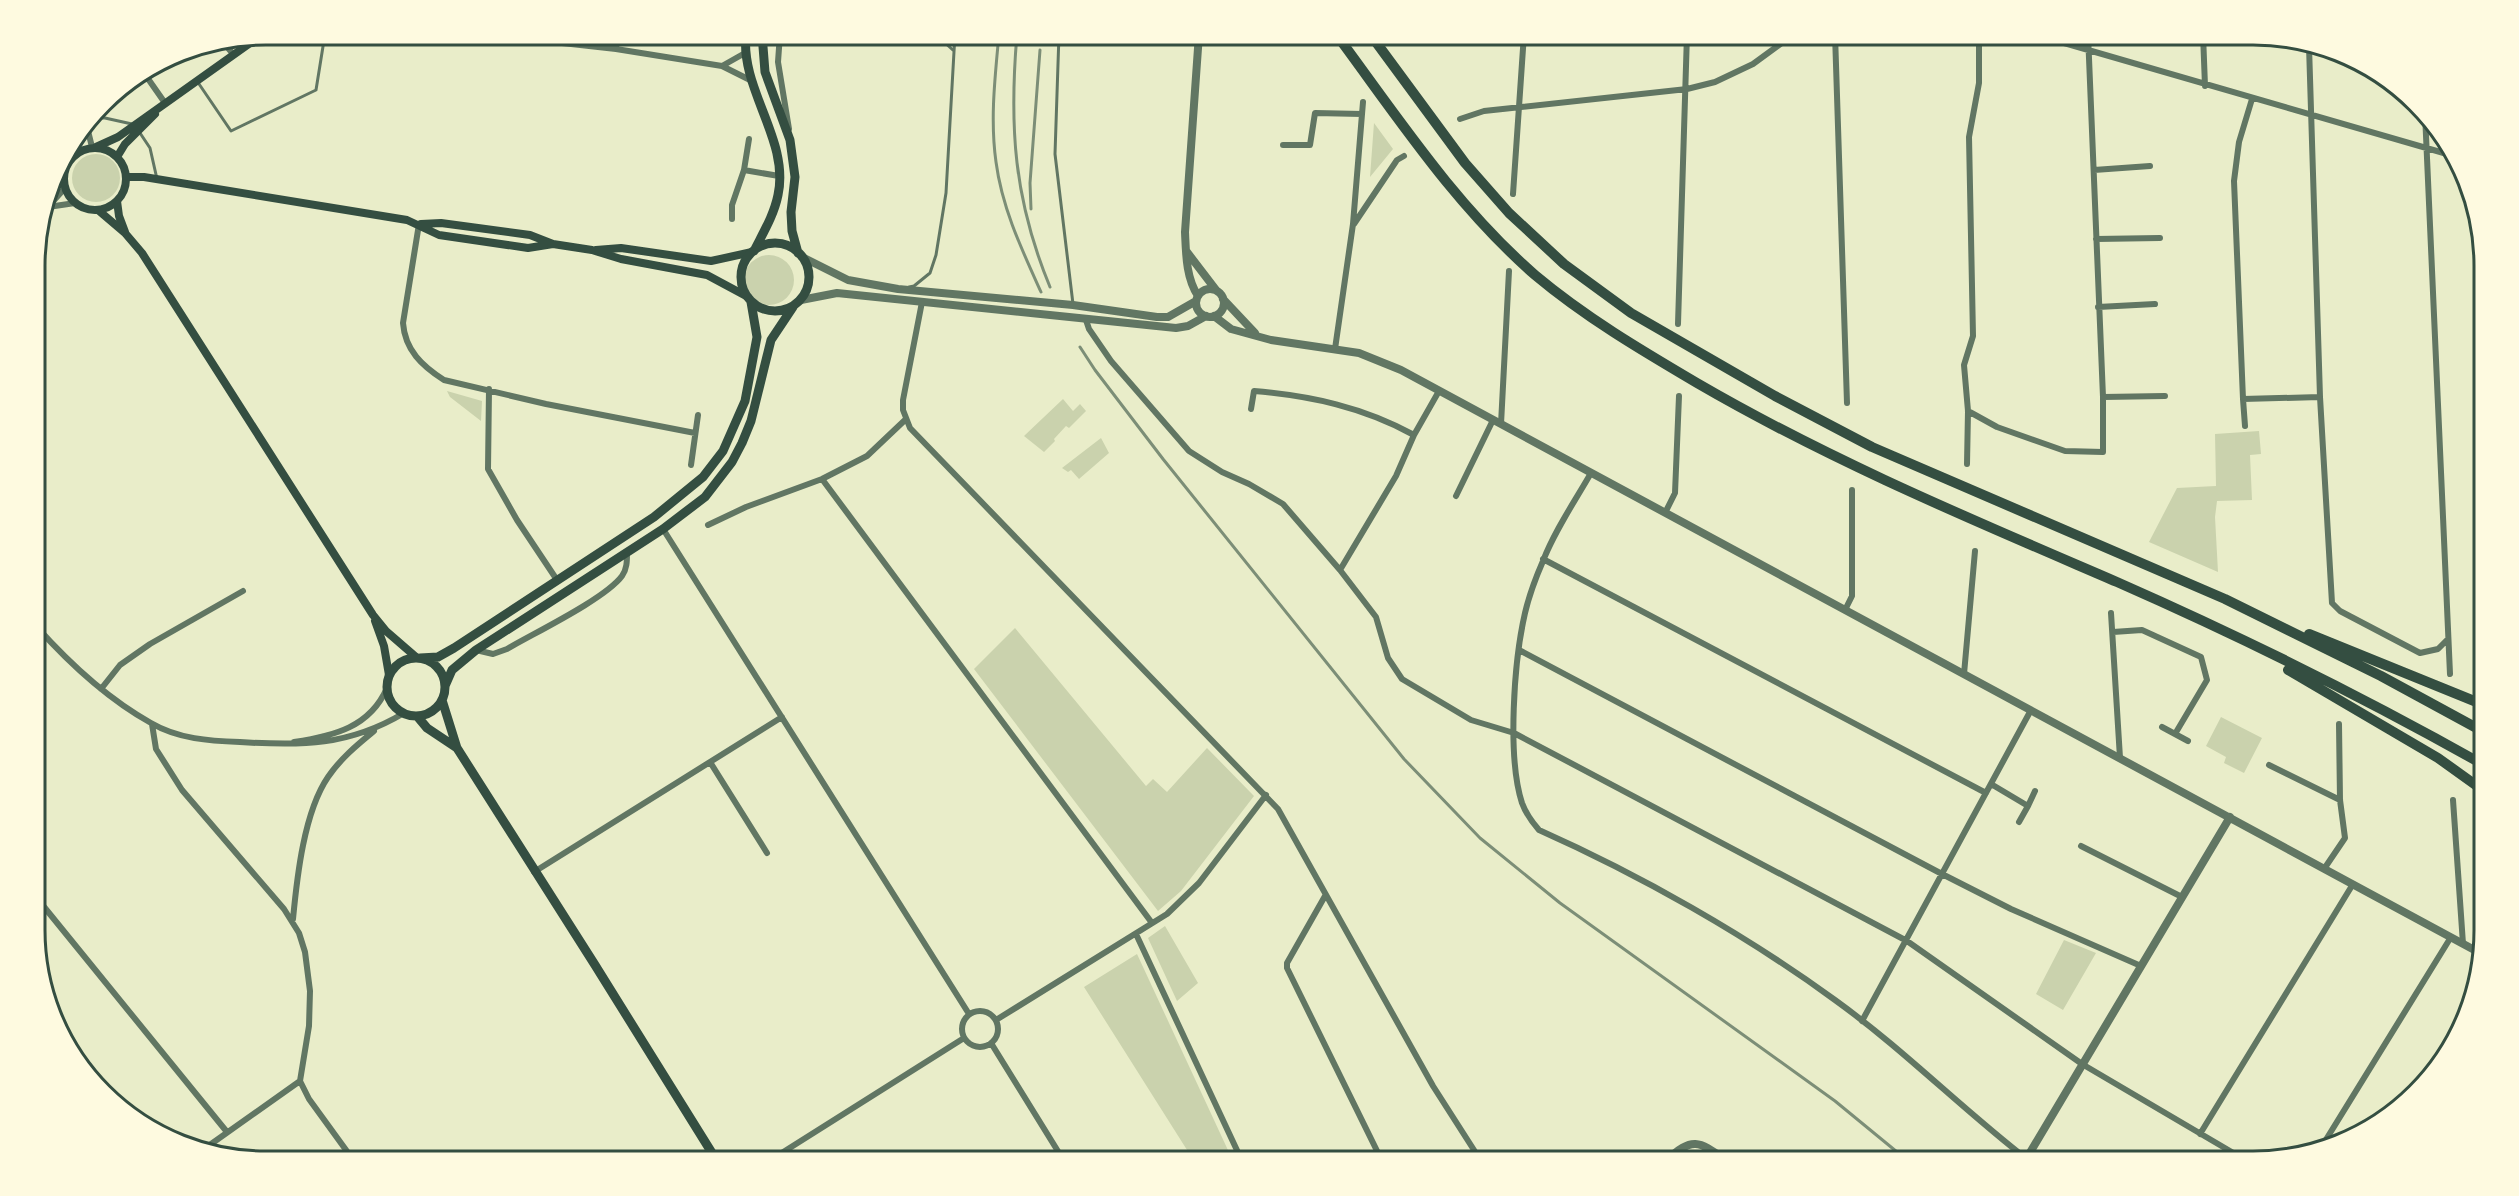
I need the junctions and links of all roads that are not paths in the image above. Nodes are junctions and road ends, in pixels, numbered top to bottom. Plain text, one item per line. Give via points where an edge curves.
1 (323, 45) edge
2 (580, 45) edge
3 (616, 45) edge
4 (746, 45) edge
5 (763, 45) edge
6 (779, 45) edge
7 (947, 45) edge
8 (954, 45) edge
9 (1058, 45) edge
10 (1198, 45) edge
11 (1344, 45) edge
12 (1378, 45) edge
13 (1523, 45) edge
14 (1687, 45) edge
15 (1779, 45) edge
16 (1835, 45) edge
17 (1978, 45) edge
18 (2067, 45) edge
19 (2089, 45) edge
20 (2203, 45) edge
21 (245, 46) edge
22 (228, 48) edge
23 (616, 49) junction
24 (954, 51) junction
25 (2089, 52) junction
26 (746, 53) junction
27 (2309, 53) edge
28 (233, 54) junction
29 (722, 66) junction
30 (148, 79) edge
31 (196, 80) junction
32 (752, 81) junction
33 (2205, 86) junction
34 (1687, 89) junction
35 (2252, 99) junction
36 (1363, 102) dead end
37 (164, 103) junction
38 (1520, 107) junction
39 (1362, 114) junction
40 (2312, 114) junction
41 (101, 119) edge
42 (1460, 119) dead end
43 (136, 128) junction
44 (2425, 129) edge
45 (89, 134) edge
46 (748, 139) dead end
47 (790, 140) junction
48 (1283, 146) dead end
49 (94, 147) junction
50 (2426, 147) junction
51 (2442, 152) edge
52 (76, 154) edge
53 (1404, 156) dead end
54 (117, 157) junction
55 (2150, 166) dead end
56 (744, 170) junction
57 (2094, 170) junction
58 (779, 176) junction
59 (126, 177) junction
60 (157, 179) junction
61 (63, 180) edge
62 (65, 188) junction
63 (1513, 194) dead end
64 (56, 198) edge
65 (117, 201) junction
66 (75, 203) junction
67 (54, 207) edge
68 (98, 210) junction
69 (732, 219) dead end
70 (419, 224) junction
71 (1353, 224) junction
72 (125, 233) junction
73 (2160, 237) dead end
74 (2096, 239) junction
75 (592, 250) junction
76 (753, 251) junction
77 (1186, 251) junction
78 (800, 255) junction
79 (1509, 272) dead end
80 (898, 289) junction
81 (1216, 290) junction
82 (749, 299) junction
83 (1197, 299) junction
84 (1223, 299) junction
85 (801, 300) junction
86 (922, 302) junction
87 (2156, 304) dead end
88 (1073, 305) junction
89 (793, 306) junction
90 (2098, 307) junction
91 (1210, 316) junction
92 (1076, 319) junction
93 (1086, 320) junction
94 (1678, 324) dead end
95 (1089, 330) junction
96 (1257, 335) junction
97 (1335, 349) junction
98 (489, 389) junction
99 (1439, 391) junction
100 (1679, 396) dead end
101 (2165, 396) dead end
102 (2103, 397) junction
103 (2320, 397) junction
104 (2243, 399) junction
105 (1847, 402) dead end
106 (1251, 409) dead end
107 (1968, 411) junction
108 (698, 415) dead end
109 (905, 420) junction
110 (1493, 420) junction
111 (1501, 424) junction
112 (2245, 426) dead end
113 (695, 433) junction
114 (1414, 435) junction
115 (1967, 464) dead end
116 (691, 465) dead end
117 (1591, 473) junction
118 (822, 479) junction
119 (1852, 490) dead end
120 (1456, 496) dead end
121 (1665, 513) junction
122 (708, 525) dead end
123 (663, 529) junction
124 (1975, 551) dead end
125 (627, 553) junction
126 (1544, 559) junction
127 (1340, 570) junction
128 (557, 580) junction
129 (243, 591) dead end
130 (2225, 599) junction
131 (1845, 610) junction
132 (2111, 613) dead end
133 (373, 615) junction
134 (2215, 626) junction
135 (2113, 632) junction
136 (45, 636) edge
137 (2447, 640) junction
138 (476, 650) junction
139 (1519, 650) junction
140 (418, 657) junction
141 (1964, 674) junction
142 (2450, 674) dead end
143 (389, 675) junction
144 (445, 686) junction
145 (101, 688) junction
146 (387, 688) junction
147 (442, 700) junction
148 (2474, 701) edge
149 (2031, 710) junction
150 (404, 714) junction
151 (417, 716) junction
152 (782, 717) junction
153 (152, 724) junction
154 (2339, 724) dead end
155 (2162, 727) dead end
156 (2474, 727) edge
157 (377, 729) junction
158 (1514, 733) junction
159 (2175, 734) junction
160 (2188, 741) dead end
161 (276, 744) junction
162 (457, 748) junction
163 (2120, 759) junction
164 (2474, 760) edge
165 (710, 762) junction
166 (2269, 765) dead end
167 (1991, 784) junction
168 (2474, 784) edge
169 (2036, 791) dead end
170 (1986, 793) junction
171 (1266, 795) junction
172 (2340, 800) junction
173 (2454, 800) dead end
174 (2028, 806) junction
175 (2230, 818) junction
176 (2019, 822) dead end
177 (2081, 846) dead end
178 (767, 854) dead end
179 (2324, 868) junction
180 (534, 872) junction
181 (1942, 874) junction
182 (2354, 884) junction
183 (1325, 896) junction
184 (2182, 897) junction
185 (45, 908) edge
186 (293, 920) junction
187 (1152, 923) junction
188 (1136, 934) junction
189 (2451, 937) junction
190 (1906, 941) junction
191 (2463, 944) junction
192 (2473, 949) edge
193 (2141, 966) junction
194 (969, 1014) junction
195 (996, 1020) junction
196 (1862, 1021) junction
197 (964, 1038) junction
198 (992, 1043) junction
199 (2082, 1064) junction
200 (300, 1081) junction
201 (227, 1132) junction
202 (2200, 1134) junction
203 (2327, 1138) edge
204 (211, 1144) edge
205 (347, 1151) edge
206 (711, 1151) edge
207 (785, 1151) edge
208 (1058, 1151) edge
209 (1237, 1151) edge
210 (1377, 1151) edge
211 (1475, 1151) edge
212 (1676, 1151) edge
213 (1712, 1151) edge
214 (2015, 1151) edge
215 (2031, 1151) edge
216 (2230, 1151) edge

1 - 31 lane via 316,90 231,131
2 - 23 street
3 - 23 street
4 - 26 main road
5 - 47 main road via 765,72
6 - 47 street via 778,62
7 - 24 lane
8 - 24 lane
9 - 88 lane via 1055,154
10 - 77 street
11 - 134 highway via 1455,194 1533,273 1604,327 1729,401 1846,463
12 - 130 highway via 1443,136 1494,197 1564,264 1631,313 1872,447
13 - 38 street
14 - 34 street
15 - 34 street via 1753,64 1715,82
16 - 105 street
17 - 107 street via 1979,83 1969,137 1973,336 1964,365
18 - 25 street
19 - 25 street
20 - 33 street
21 - 28 main road
22 - 28 street
23 - 29 street
24 - 80 lane via 946,193 936,255 930,273 914,286
25 - 33 street
25 - 57 street
26 - 29 street
26 - 32 main road
27 - 40 street
28 - 31 main road
29 - 32 street
30 - 37 street
31 - 37 main road
32 - 58 main road via 775,149
33 - 35 street
34 - 38 street
34 - 94 street
35 - 40 street
35 - 104 street via 2239,142 2234,181
36 - 39 street
37 - 43 main road
38 - 42 street via 1484,111
38 - 63 street
39 - 48 street via 1315,113 1310,145
39 - 71 street
40 - 50 street
40 - 103 street
41 - 43 lane via 122,120
43 - 49 main road
43 - 54 main road
43 - 60 lane via 150,148
44 - 50 street
45 - 49 street
46 - 56 street
47 - 78 main road via 795,177 791,222
49 - 52 main road
49 - 54 main road
50 - 51 street
50 - 137 street
53 - 71 street via 1397,160
54 - 59 main road
55 - 57 street
56 - 58 street
56 - 69 street via 732,205
57 - 74 street
58 - 76 main road via 774,209
59 - 60 main road
59 - 65 main road
60 - 70 main road
61 - 62 main road
62 - 64 street
62 - 66 main road
65 - 68 main road
65 - 72 main road
66 - 67 street
66 - 68 main road
68 - 72 main road
70 - 75 main road via 441,223 530,235 553,244
70 - 98 street via 403,323 407,343 419,360 444,380
71 - 97 street
72 - 133 main road via 142,253
73 - 74 street
74 - 90 street
75 - 76 main road via 621,248 711,261
75 - 82 main road via 621,260 707,275
76 - 78 main road via 780,244
76 - 82 main road via 741,278
77 - 81 street
77 - 83 street
78 - 80 street via 848,280
78 - 85 main road via 809,280
79 - 111 street
80 - 88 street
81 - 83 street via 1204,290
81 - 84 street
82 - 89 main road via 771,311
82 - 128 main road via 757,337 751,374 740,416 723,451 703,477 679,498
83 - 88 street via 1168,317
83 - 91 street via 1199,310
84 - 91 street via 1223,308
84 - 96 street
85 - 86 street via 837,293
85 - 89 main road
86 - 92 street
86 - 109 street via 903,400
87 - 90 street
89 - 123 main road via 771,340 751,420 732,462 705,497
90 - 102 street
91 - 93 street via 1176,328
91 - 96 street via 1231,329
92 - 93 street
92 - 95 street
93 - 95 street
95 - 127 street via 1111,362 1189,451 1283,504
96 - 97 street
97 - 99 street via 1382,361
98 - 113 street
98 - 128 street via 488,469
99 - 110 street
99 - 114 street
100 - 121 street via 1675,493
101 - 102 street
102 - 107 street via 2103,452 2064,451 1997,427
103 - 104 street
103 - 137 street via 2332,603 2340,611 2421,652 2438,649
104 - 112 street
106 - 114 street via 1254,391 1299,395 1349,406
107 - 115 street
108 - 113 street
109 - 118 street via 867,456
109 - 171 street
110 - 111 street
110 - 120 street
111 - 117 street
113 - 116 street
114 - 127 street via 1396,476
117 - 121 street
117 - 126 street
118 - 122 street
118 - 187 street
119 - 131 street via 1852,596
121 - 131 street
123 - 125 main road
123 - 152 street
124 - 141 street
125 - 138 main road
125 - 138 street via 623,575 591,600 507,649 493,654
126 - 139 street via 1525,612
126 - 170 street
127 - 158 street via 1376,617 1388,658 1402,679 1471,720
128 - 140 main road via 438,657
129 - 145 street via 150,644 120,665
130 - 148 highway
130 - 156 highway
131 - 141 street
132 - 135 street
133 - 140 main road via 386,632
133 - 143 main road
134 - 164 highway
134 - 168 highway via 2438,758
135 - 159 street via 2142,630 2201,657 2207,680
135 - 163 street
136 - 145 street
137 - 142 street
138 - 144 main road via 452,669
139 - 158 street
139 - 181 street
140 - 143 main road via 400,662
140 - 144 main road via 440,670
141 - 149 street
143 - 146 main road
144 - 147 main road
145 - 153 street
146 - 150 main road via 392,703
146 - 161 street via 380,704 354,726
147 - 151 main road via 427,714
147 - 162 main road
149 - 163 street
149 - 167 street
150 - 151 main road
150 - 157 street
151 - 162 main road via 427,728
152 - 165 street
152 - 194 street
153 - 161 street via 207,740
153 - 186 street via 156,749 182,790
154 - 172 street
155 - 159 street
157 - 161 street via 321,743
157 - 186 street via 350,751 321,791 298,871
158 - 190 street
158 - 196 street via 1522,802 1539,830 1663,893 1789,969
159 - 160 street
162 - 180 main road
163 - 175 street
165 - 178 street
165 - 180 street
166 - 172 street
167 - 170 street
167 - 174 street
169 - 174 street
170 - 181 street
171 - 183 street via 1288,825
171 - 187 street via 1193,889
172 - 179 street via 2345,838
173 - 191 street
174 - 176 street
175 - 179 street
175 - 184 street
177 - 184 street
179 - 182 street
180 - 206 main road
181 - 190 street
181 - 193 street
182 - 189 street
182 - 202 street
183 - 210 street via 1287,968
183 - 211 street
184 - 193 street
185 - 201 street
186 - 200 street via 305,952 310,991
187 - 188 street
188 - 195 street
188 - 209 street
189 - 191 street
189 - 203 street
190 - 196 street
190 - 199 street
191 - 192 street
193 - 199 street
194 - 195 street via 981,1011
194 - 197 street via 961,1027
195 - 198 street via 998,1032
196 - 214 street
197 - 198 street via 976,1047
197 - 207 street
198 - 208 street
199 - 202 street
199 - 215 street
200 - 201 street
200 - 205 street
201 - 204 street
202 - 216 street
212 - 213 street via 1702,1144

